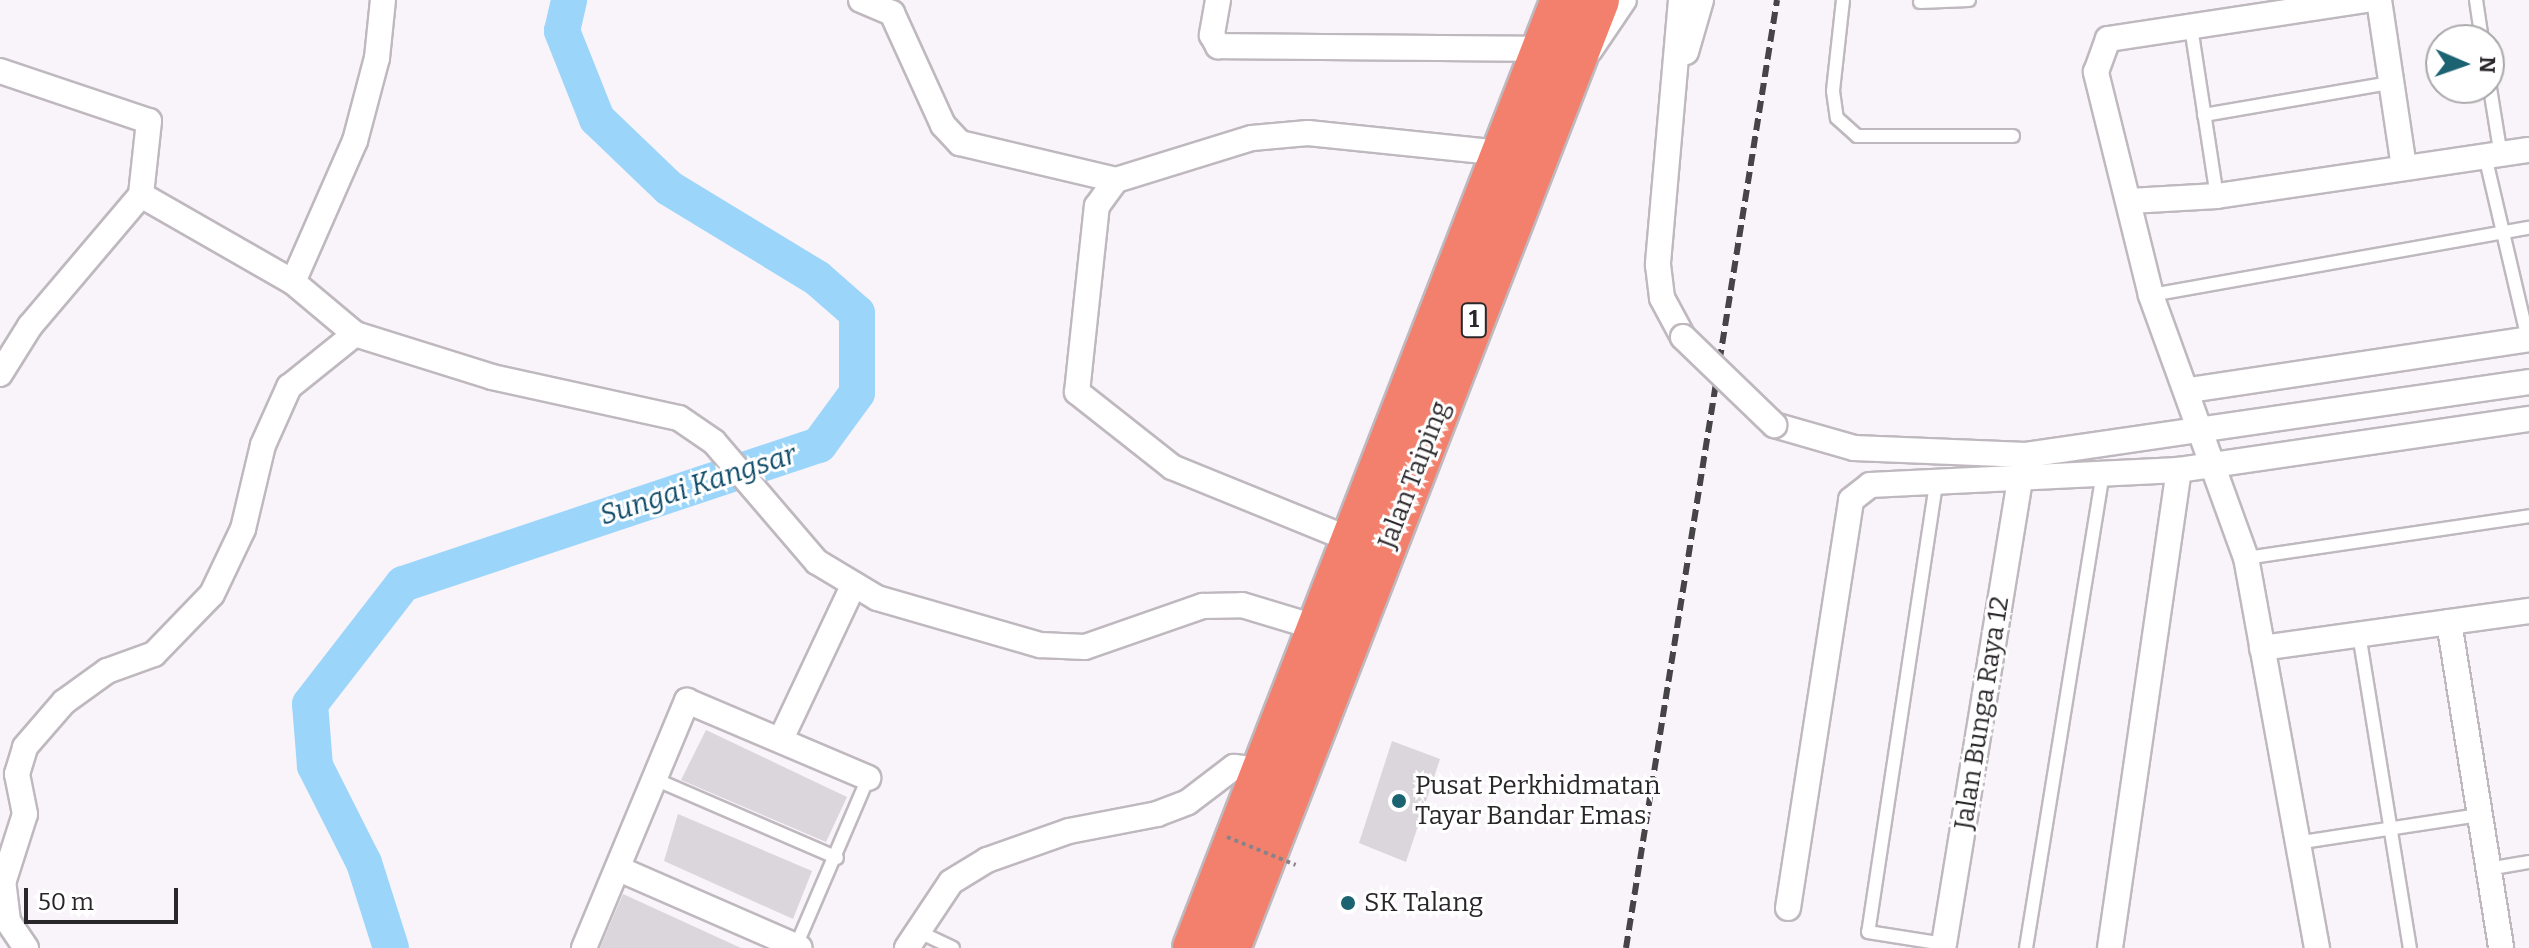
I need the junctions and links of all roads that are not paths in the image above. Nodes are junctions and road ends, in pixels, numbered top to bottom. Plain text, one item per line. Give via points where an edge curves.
1 (383, 0) edge
2 (861, 0) edge
3 (1218, 0) edge
4 (1563, 0) edge
5 (1597, 0) edge
6 (1624, 0) edge
7 (1681, 0) edge
8 (1701, 0) edge
9 (1843, 0) edge
10 (1969, 0) edge
11 (2366, 0) edge
12 (2379, 0) edge
13 (2476, 0) edge
14 (1920, 2) dead end
15 (2306, 5) edge
16 (2480, 24) edge
17 (2191, 27) junction
18 (1557, 59) junction
19 (0, 71) edge
20 (1678, 73) junction
21 (2390, 83) junction
22 (2490, 104) edge
23 (2204, 115) junction
24 (2013, 136) dead end
25 (2529, 150) edge
26 (1503, 153) junction
27 (2494, 158) junction
28 (2404, 167) junction
29 (1116, 180) junction
30 (141, 195) junction
31 (2217, 196) junction
32 (2130, 201) junction
33 (2529, 228) edge
34 (2504, 231) junction
35 (293, 282) junction
36 (2151, 295) junction
37 (355, 334) junction
38 (2529, 339) edge
39 (0, 374) edge
40 (2529, 382) edge
41 (2189, 390) junction
42 (2529, 419) edge
43 (2203, 430) junction
44 (2216, 466) junction
45 (2179, 470) junction
46 (2102, 478) junction
47 (2020, 482) junction
48 (1936, 484) junction
49 (2529, 516) edge
50 (1354, 541) junction
51 (2246, 558) junction
52 (854, 584) junction
53 (2529, 611) edge
54 (2449, 622) junction
55 (1335, 634) junction
56 (2359, 634) junction
57 (2262, 648) junction
58 (781, 739) junction
59 (1264, 770) junction
60 (868, 778) joint
61 (657, 780) junction
62 (2479, 815) junction
63 (2390, 828) junction
64 (2296, 843) junction
65 (837, 858) junction
66 (2529, 862) edge
67 (619, 869) junction
68 (2488, 869) junction
69 (1788, 908) dead end
70 (911, 939) edge
71 (1944, 944) joint
72 (21, 946) edge
73 (798, 947) edge
74 (584, 948) edge
75 (953, 948) edge
76 (1195, 948) edge
77 (1228, 948) edge
78 (2026, 948) edge
79 (2110, 948) edge
80 (2317, 948) edge
81 (2410, 948) edge
82 (2501, 948) edge

1 - 35 street via 377,58 355,141
2 - 29 street via 892,13 943,125 960,143
3 - 18 street via 1212,35 1218,46
4 - 18 highway, Jalan Taiping / 1
5 - 18 highway, Jalan Taiping / 1
6 - 18 street via 1606,36
7 - 20 street
8 - 20 street
9 - 24 lane via 1833,91 1837,118 1857,136
10 - 14 lane
11 - 15 street
12 - 21 street
13 - 16 lane
15 - 17 street
17 - 23 lane
17 - 32 street via 2108,39 2096,72
18 - 26 highway, Jalan Taiping / 1
18 - 55 highway, Jalan Taiping / 1
19 - 30 street via 149,121
20 - 43 street, bridge via 1658,265 1662,298 1683,337 1774,425 1854,448 2010,454
21 - 23 lane
21 - 28 street
22 - 27 lane
23 - 31 lane
25 - 27 street
26 - 29 street via 1308,133 1240,141
26 - 50 highway, Jalan Taiping / 1
27 - 28 street
27 - 34 lane
28 - 31 street
29 - 50 street via 1097,206 1077,392 1172,467
30 - 35 street
30 - 39 street via 30,326
31 - 32 street
32 - 36 street
33 - 34 lane
34 - 36 lane
34 - 38 lane
35 - 37 street
36 - 41 street
37 - 52 street via 492,377 679,418 714,442 771,517 817,562
37 - 72 street via 289,387 263,445 243,529 212,594 154,654 107,671 64,702 25,747 17,774 25,814 3,883 8,921
38 - 41 street
40 - 43 street
41 - 43 street
42 - 44 street
43 - 44 street
44 - 45 street
44 - 51 street
45 - 46 street
45 - 79 street
46 - 47 street
46 - 78 lane
47 - 48 street
47 - 71 street, Jalan Bunga Raya 12
48 - 69 street via 1870,485 1851,500
48 - 71 lane via 1868,932
49 - 51 lane
50 - 55 highway, Jalan Taiping / 1
51 - 57 street
52 - 55 street via 877,598 1040,645 1085,647 1203,606 1242,605
52 - 58 street
53 - 54 street
54 - 56 street
54 - 62 street
55 - 59 highway, Jalan Taiping / 1
55 - 77 highway, Jalan Taiping / 1
56 - 57 street
56 - 63 lane
57 - 64 street
58 - 60 street
58 - 61 street via 687,701
59 - 70 street via 1234,767 1188,802 1157,814 1069,831 987,860 951,882
59 - 76 highway, Jalan Taiping / 1
60 - 65 lane
61 - 65 lane
61 - 67 street
62 - 63 lane
62 - 68 street
63 - 64 lane
63 - 81 lane
64 - 80 street
65 - 73 lane
66 - 68 lane
67 - 73 street
67 - 74 street
68 - 82 street
70 - 75 lane

